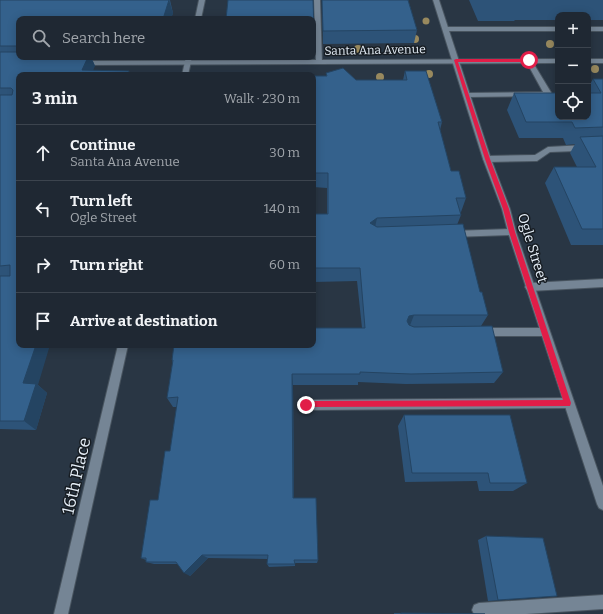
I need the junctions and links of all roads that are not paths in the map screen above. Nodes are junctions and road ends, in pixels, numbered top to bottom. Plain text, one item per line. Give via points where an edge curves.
1 (202, 0) edge
2 (316, 0) edge
3 (436, 0) edge
4 (199, 16) edge
5 (446, 29) junction
6 (555, 29) edge
7 (591, 29) edge
8 (603, 29) edge
9 (189, 60) edge
10 (456, 60) junction
11 (529, 60) junction
12 (555, 61) edge
13 (591, 61) edge
14 (603, 61) edge
15 (319, 62) junction
16 (71, 63) edge
17 (186, 72) edge
18 (467, 95) junction
19 (603, 147) edge
20 (487, 159) junction
21 (512, 232) junction
22 (443, 234) edge
23 (603, 283) edge
24 (530, 287) junction
25 (465, 332) edge
26 (544, 332) junction
27 (122, 348) edge
28 (568, 403) junction
29 (306, 405) dead end
30 (602, 501) edge
31 (603, 602) edge
32 (479, 610) dead end
33 (61, 614) edge

1 - 4 street
2 - 15 street
3 - 5 street, Ogle Street
5 - 6 street
5 - 10 street, Ogle Street
7 - 8 street
9 - 15 street, Santa Ana Avenue
9 - 16 street, Santa Ana Avenue
9 - 17 street
10 - 11 street, Santa Ana Avenue
10 - 15 street, Santa Ana Avenue
10 - 18 street, Ogle Street
11 - 12 street, Santa Ana Avenue
11 - 18 street via 548,94
13 - 14 street
18 - 20 street, Ogle Street
19 - 20 street via 548,150 537,158
20 - 21 street, Ogle Street
21 - 22 street
21 - 24 street, Ogle Street
23 - 24 street
24 - 26 street, Ogle Street
25 - 26 street
26 - 28 street, Ogle Street
27 - 33 street, 16th Place
28 - 29 street
28 - 30 street, Ogle Street
31 - 32 street

